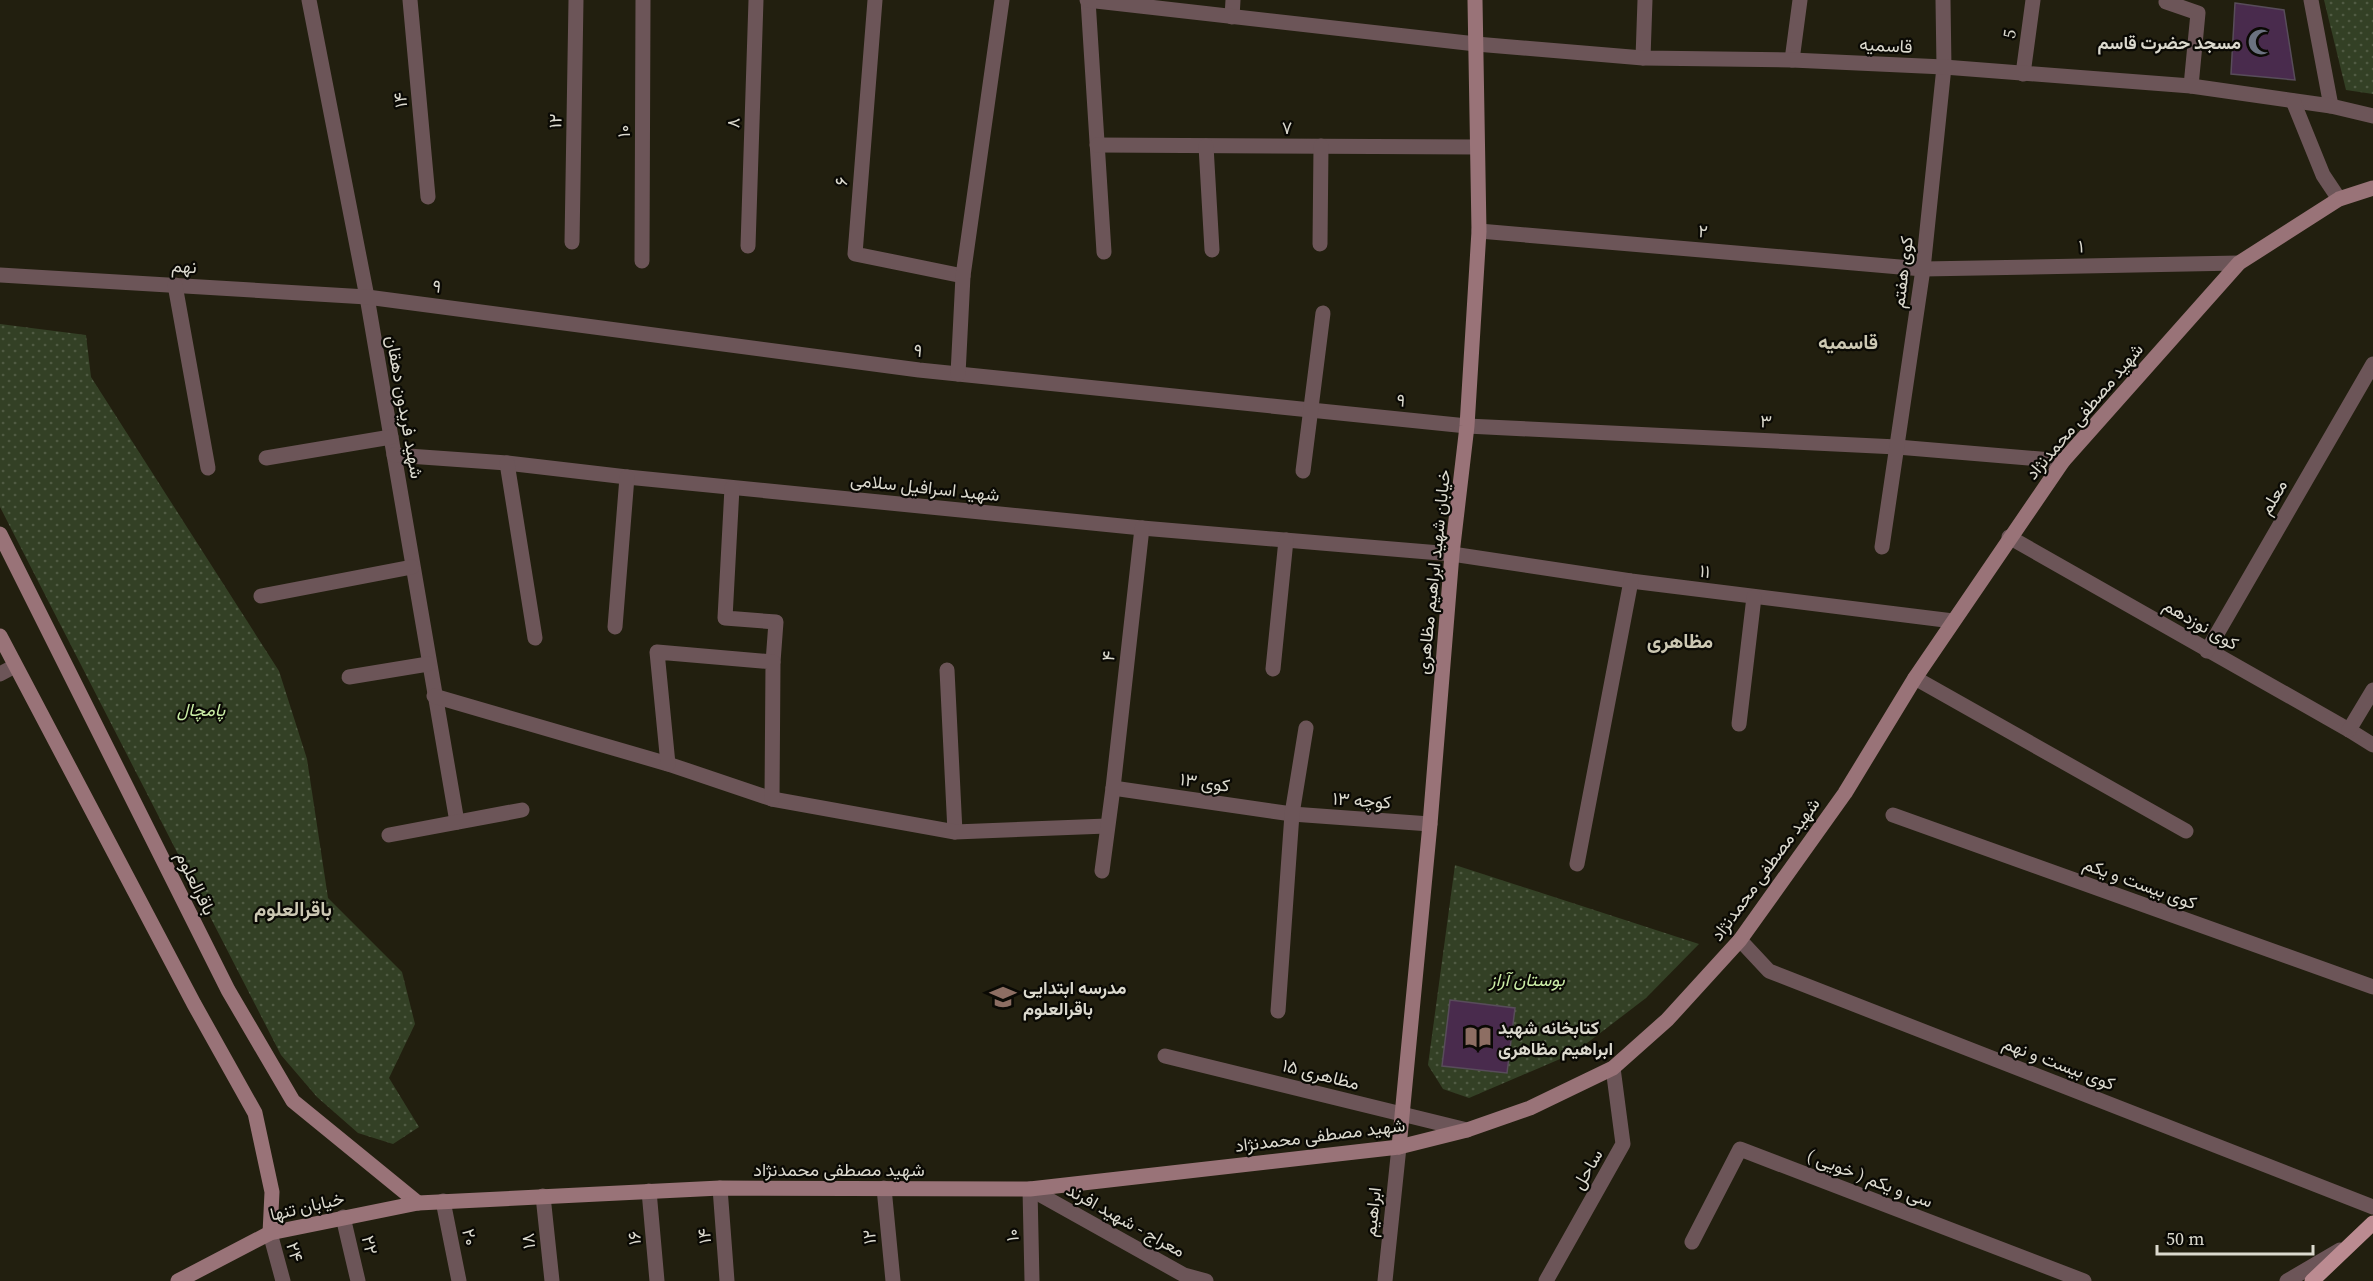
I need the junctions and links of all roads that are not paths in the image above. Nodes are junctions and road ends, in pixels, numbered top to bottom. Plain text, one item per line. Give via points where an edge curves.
1 (309, 0) edge
2 (410, 0) edge
3 (576, 0) edge
4 (643, 0) edge
5 (756, 0) edge
6 (875, 0) edge
7 (1002, 0) edge
8 (1087, 0) edge
9 (1233, 0) edge
10 (1475, 0) edge
11 (1645, 0) edge
12 (1800, 0) edge
13 (1943, 0) edge
14 (2033, 0) edge
15 (2311, 0) edge
16 (1110, 1) edge
17 (2166, 2) dead end
18 (1232, 16) junction
19 (1476, 44) junction
20 (1643, 58) junction
21 (1792, 60) junction
22 (1944, 68) junction
23 (2023, 74) junction
24 (2191, 86) junction
25 (2293, 101) junction
26 (2331, 106) junction
27 (2373, 116) edge
28 (1097, 145) junction
29 (1206, 146) junction
30 (1321, 146) junction
31 (1477, 147) junction
32 (2373, 188) edge
33 (428, 197) dead end
34 (2338, 199) junction
35 (1479, 231) junction
36 (572, 242) dead end
37 (1320, 244) dead end
38 (748, 246) dead end
39 (1212, 250) dead end
40 (1104, 252) dead end
41 (642, 261) dead end
42 (2239, 263) junction
43 (1923, 269) junction
44 (0, 275) edge
45 (963, 276) junction
46 (175, 285) junction
47 (367, 297) junction
48 (1323, 313) dead end
49 (2373, 364) edge
50 (958, 374) junction
51 (1310, 410) junction
52 (1467, 426) junction
53 (391, 437) junction
54 (1897, 447) junction
55 (394, 455) junction
56 (266, 458) dead end
57 (2063, 461) junction
58 (507, 463) junction
59 (208, 468) dead end
60 (1304, 471) dead end
61 (627, 477) junction
62 (732, 488) junction
63 (1142, 528) junction
64 (0, 534) edge
65 (2009, 537) junction
66 (1286, 540) junction
67 (1882, 547) dead end
68 (1452, 554) junction
69 (412, 567) junction
70 (1631, 581) junction
71 (261, 596) dead end
72 (1754, 597) junction
73 (1953, 621) junction
74 (615, 627) dead end
75 (0, 636) edge
76 (536, 638) dead end
77 (2207, 651) junction
78 (774, 662) junction
79 (429, 664) junction
80 (15, 666) junction
81 (1273, 669) dead end
82 (947, 670) dead end
83 (0, 674) edge
84 (350, 677) dead end
85 (1915, 678) junction
86 (2373, 690) edge
87 (434, 696) junction
88 (1739, 724) dead end
89 (1306, 728) dead end
90 (2349, 730) junction
91 (2373, 745) edge
92 (668, 764) junction
93 (1113, 788) junction
94 (772, 799) junction
95 (522, 810) dead end
96 (1292, 814) junction
97 (1893, 815) dead end
98 (457, 822) junction
99 (1430, 824) junction
100 (1107, 826) junction
101 (2186, 831) dead end
102 (955, 832) junction
103 (389, 835) dead end
104 (1577, 864) dead end
105 (1102, 871) dead end
106 (1740, 940) junction
107 (2373, 987) edge
108 (1278, 1011) dead end
109 (1165, 1056) dead end
110 (1613, 1068) junction
111 (1401, 1113) junction
112 (1467, 1130) junction
113 (1399, 1147) junction
114 (720, 1188) junction
115 (884, 1188) junction
116 (1030, 1188) junction
117 (649, 1191) junction
118 (543, 1196) junction
119 (443, 1201) junction
120 (418, 1203) junction
121 (2373, 1208) edge
122 (344, 1217) junction
123 (2373, 1223) edge
124 (270, 1233) junction
125 (1692, 1242) dead end
126 (2348, 1245) junction
127 (1184, 1278) edge
128 (178, 1281) edge
129 (283, 1281) edge
130 (358, 1281) edge
131 (459, 1281) edge
132 (552, 1281) edge
133 (657, 1281) edge
134 (727, 1281) edge
135 (893, 1281) edge
136 (1032, 1281) edge
137 (1206, 1281) edge
138 (1385, 1281) edge
139 (1546, 1281) edge
140 (2084, 1281) edge
141 (2287, 1281) edge
142 (2312, 1281) edge

1 - 47 street, شهید فریدون دهقان
2 - 33 street, ۱۴
3 - 36 street, ۱۲
4 - 41 street, ۱۰
5 - 38 street, ۸
6 - 45 street, ۶ via 855,254
7 - 45 street
8 - 16 street, قاسمیه
8 - 28 street
9 - 18 street
10 - 19 main road, خیابان شهید ابراهیم مظاهری
11 - 20 street
12 - 21 street
13 - 22 street, کوی هفتم
14 - 23 street, 5
15 - 26 street
16 - 18 street, قاسمیه
17 - 24 street via 2199,13
18 - 19 street, قاسمیه
19 - 20 street, قاسمیه
19 - 31 main road, خیابان شهید ابراهیم مظاهری
20 - 21 street, قاسمیه
21 - 22 street, قاسمیه
22 - 23 street, قاسمیه
22 - 43 street, کوی هفتم
23 - 24 street, قاسمیه
24 - 25 street, قاسمیه
25 - 26 street, قاسمیه
25 - 34 street via 2320,167
26 - 27 street, قاسمیه
28 - 29 street, ۷
28 - 40 street
29 - 30 street, ۷
29 - 39 street
30 - 31 street, ۷
30 - 37 street
31 - 35 main road, خیابان شهید ابراهیم مظاهری
32 - 34 main road, شهید مصطفی محمدنژاد
34 - 42 main road, شهید مصطفی محمدنژاد
35 - 43 street, ۲
35 - 52 main road, خیابان شهید ابراهیم مظاهری
42 - 43 street, ۱
42 - 57 main road, شهید مصطفی محمدنژاد
43 - 54 street, کوی هفتم
44 - 46 street, نهم
45 - 50 street
46 - 47 street, نهم
46 - 59 street
47 - 50 street, ۹
47 - 53 street, شهید فریدون دهقان
48 - 51 street
49 - 77 street, معلم
50 - 51 street, ۹
51 - 52 street, ۹
51 - 60 street
52 - 54 street, ۳
52 - 68 main road, خیابان شهید ابراهیم مظاهری
53 - 55 street, شهید فریدون دهقان
53 - 56 street
54 - 57 street, ۳
54 - 67 street, کوی هفتم
55 - 58 street, شهید اسرافیل سلامی
55 - 69 street, شهید فریدون دهقان
57 - 65 main road, شهید مصطفی محمدنژاد
58 - 61 street, شهید اسرافیل سلامی
58 - 76 street
61 - 62 street, شهید اسرافیل سلامی
61 - 74 street
62 - 63 street, شهید اسرافیل سلامی
62 - 78 street via 724,618 776,622
63 - 66 street, شهید اسرافیل سلامی
63 - 93 street, ۴
64 - 120 main road, باقرالعلوم via 228,990 293,1101
65 - 73 main road, شهید مصطفی محمدنژاد
65 - 77 street, کوی نوزدهم
66 - 68 street, شهید اسرافیل سلامی
66 - 81 street
68 - 70 street, ۱۱
68 - 99 main road, خیابان شهید ابراهیم مظاهری
69 - 71 street
69 - 79 street, شهید فریدون دهقان
70 - 72 street, ۱۱
70 - 104 street
72 - 73 street, ۱۱
72 - 88 street
73 - 85 main road, شهید مصطفی محمدنژاد
75 - 80 main road
77 - 90 street, کوی نوزدهم
78 - 92 street via 657,652
78 - 94 street
79 - 84 street
79 - 87 street, شهید فریدون دهقان
80 - 83 street
80 - 124 main road via 255,1113 272,1192
82 - 102 street
85 - 101 street
85 - 106 main road, شهید مصطفی محمدنژاد via 1845,793
86 - 90 street
87 - 92 street
87 - 98 street, شهید فریدون دهقان
89 - 96 street
90 - 91 street, کوی نوزدهم
92 - 94 street
93 - 96 street, کوی ۱۳
93 - 100 street, ۴
94 - 102 street
95 - 98 street
96 - 99 street, کوچه ۱۳
96 - 108 street
97 - 107 street, کوی بیست و یکم
98 - 103 street
99 - 111 main road, خیابان شهید ابراهیم مظاهری
100 - 102 street
100 - 105 street, ۴
106 - 110 main road, شهید مصطفی محمدنژاد via 1667,1020
106 - 121 street, کوی بیست و نهم via 1769,971
109 - 111 street, ۱۵ مظاهری
110 - 112 main road, شهید مصطفی محمدنژاد via 1530,1107
110 - 139 street, ساحل via 1623,1144
111 - 112 street, ۱۵ مظاهری
111 - 113 main road, خیابان شهید ابراهیم مظاهری
112 - 113 main road, شهید مصطفی محمدنژاد
113 - 116 main road, شهید مصطفی محمدنژاد
113 - 138 street, ابراهیم
114 - 115 main road, شهید مصطفی محمدنژاد
114 - 117 main road, شهید مصطفی محمدنژاد
114 - 134 street, ۱۴
115 - 116 main road, شهید مصطفی محمدنژاد
115 - 135 street, ۱۲
116 - 127 street, معراج - شهید افرند
116 - 136 street, ۱۰
117 - 118 main road, شهید مصطفی محمدنژاد
117 - 133 street, ۱۶
118 - 119 main road, شهید مصطفی محمدنژاد
118 - 132 street, ۱۸
119 - 120 main road, شهید مصطفی محمدنژاد
119 - 131 street, ۲۰
120 - 122 main road, خیابان تنها
122 - 124 main road, خیابان تنها
122 - 130 street, ۲۲
123 - 126 main road
124 - 128 main road, خیابان تنها
124 - 129 street, ۲۴
125 - 140 street, سی و یکم ( خویی ) via 1740,1149
126 - 141 street
126 - 142 main road
127 - 137 street, معراج - شهید افرند

